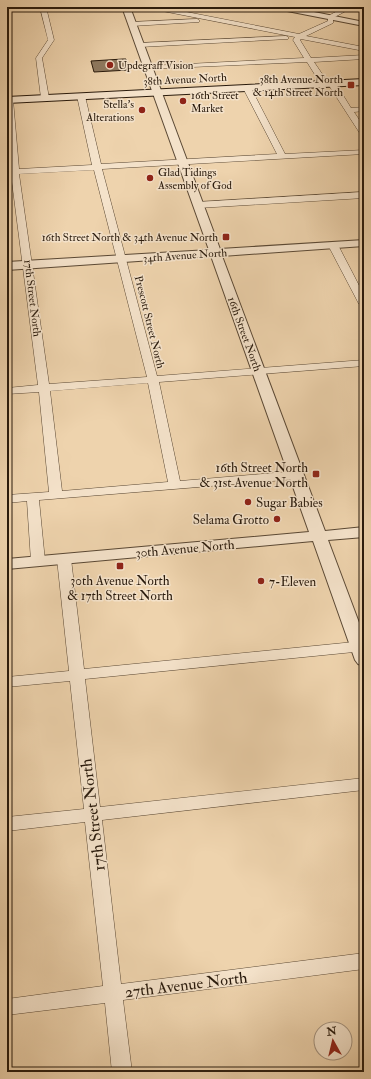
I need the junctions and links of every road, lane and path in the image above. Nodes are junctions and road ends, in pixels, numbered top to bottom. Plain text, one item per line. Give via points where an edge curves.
1 (43, 7) edge
2 (126, 7) edge
3 (152, 7) edge
4 (277, 7) edge
5 (350, 7) edge
6 (330, 17) junction
7 (219, 20) junction
8 (132, 24) junction
9 (364, 24) edge
10 (300, 36) junction
11 (140, 45) junction
12 (364, 49) edge
13 (364, 57) edge
14 (309, 60) junction
15 (148, 68) junction
16 (364, 82) edge
17 (328, 84) junction
18 (247, 88) junction
19 (157, 93) junction
20 (81, 96) junction
21 (45, 98) junction
22 (8, 100) edge
23 (364, 109) edge
24 (349, 110) junction
25 (364, 133) edge
26 (364, 152) edge
27 (282, 157) junction
28 (182, 162) junction
29 (97, 167) junction
30 (11, 172) edge
31 (364, 195) edge
32 (198, 205) junction
33 (364, 243) edge
34 (333, 245) junction
35 (215, 253) junction
36 (122, 259) junction
37 (29, 265) junction
38 (7, 266) edge
39 (364, 304) edge
40 (364, 363) edge
41 (259, 372) junction
42 (153, 380) junction
43 (44, 388) junction
44 (7, 391) edge
45 (297, 476) junction
46 (175, 485) junction
47 (56, 496) junction
48 (33, 497) junction
49 (7, 499) edge
50 (364, 532) edge
51 (319, 536) junction
52 (64, 559) junction
53 (38, 561) junction
54 (7, 564) edge
55 (362, 651) edge
56 (76, 675) junction
57 (7, 682) edge
58 (364, 784) edge
59 (93, 814) junction
60 (7, 824) edge
61 (364, 961) edge
62 (112, 994) junction
63 (7, 1007) edge
64 (122, 1072) edge

1 - 21 street via 51,40 39,58
2 - 8 street, 16th Street North
3 - 7 street
4 - 6 street
5 - 6 street
6 - 9 street
6 - 10 street via 331,22
7 - 8 street
7 - 10 street
8 - 11 street, 16th Street North
10 - 11 street
10 - 12 street
10 - 14 street via 296,40
11 - 15 street, 16th Street North
13 - 14 street
14 - 15 street
14 - 17 street
15 - 19 street, 16th Street North
16 - 17 main road, 38th Avenue North
17 - 18 main road, 38th Avenue North
17 - 24 street
18 - 19 main road, 38th Avenue North
18 - 27 street
19 - 20 main road, 38th Avenue North
19 - 28 street, 16th Street North
20 - 21 main road, 38th Avenue North
20 - 29 street, Prescott Street North
21 - 22 main road, 38th Avenue North
22 - 30 street, 17th Street North
23 - 24 street
24 - 25 street
26 - 27 street
27 - 28 street
28 - 29 street
28 - 32 street, 16th Street North
29 - 30 street
29 - 36 street, Prescott Street North
30 - 37 street, 17th Street North
31 - 32 street
32 - 35 street, 16th Street North
33 - 34 street, 34th Avenue North
34 - 35 street, 34th Avenue North
34 - 39 street
35 - 36 street, 34th Avenue North
35 - 41 street, 16th Street North
36 - 37 street, 34th Avenue North
36 - 42 street, Prescott Street North
37 - 38 street, 34th Avenue North
37 - 43 street, 17th Street North
40 - 41 street
41 - 42 street
41 - 45 street, 16th Street North
42 - 43 street
42 - 46 street, Prescott Street North
43 - 44 street
43 - 47 street, 17th Street North
45 - 46 street
45 - 51 street, 16th Street North
46 - 47 street
47 - 48 street
48 - 49 street
48 - 53 street
50 - 51 street, 30th Avenue North
51 - 52 street, 30th Avenue North
51 - 55 street, 16th Street North
52 - 53 street, 30th Avenue North
52 - 56 street, 17th Street North
53 - 54 street, 30th Avenue North
55 - 56 street
56 - 57 street
56 - 59 street, 17th Street North
58 - 59 street
59 - 60 street
59 - 62 street, 17th Street North
61 - 62 street, 27th Avenue North
62 - 63 street, 27th Avenue North
62 - 64 street, 17th Street North

